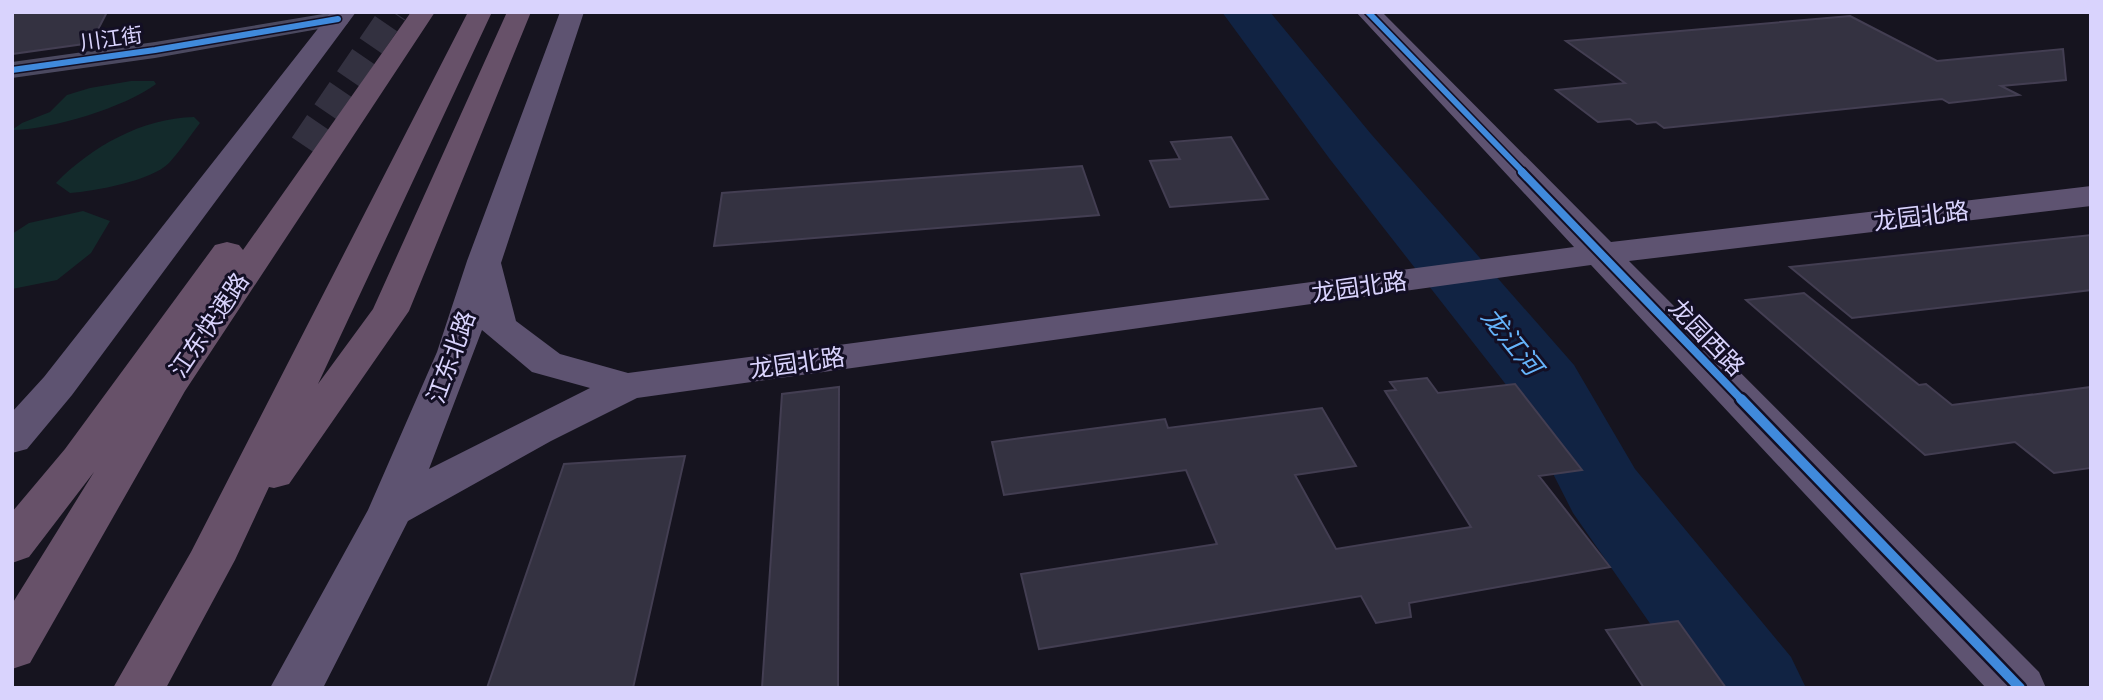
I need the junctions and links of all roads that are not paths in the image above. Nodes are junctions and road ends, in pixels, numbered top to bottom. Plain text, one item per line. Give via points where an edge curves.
1 (422, 12) edge
2 (480, 12) edge
3 (519, 12) edge
4 (572, 12) edge
5 (1368, 12) edge
6 (341, 16) edge
7 (12, 70) edge
8 (303, 145) tunnel mouth
9 (2091, 196) edge
10 (1600, 254) junction
11 (484, 261) junction
12 (628, 386) junction
13 (12, 439) edge
14 (391, 510) junction
15 (12, 545) edge
16 (211, 560) junction
17 (12, 648) edge
18 (139, 688) edge
19 (296, 688) edge
20 (2020, 688) edge

1 - 17 highway, 江东快速路 via 166,389
2 - 16 highway
3 - 16 highway via 391,311
4 - 11 main road, 江东北路
5 - 10 main road, 龙园西路
6 - 7 street, 川江街
6 - 13 main road via 58,386
8 - 15 highway via 80,460
9 - 10 main road, 龙园北路
10 - 12 main road, 龙园北路
10 - 20 main road, 龙园西路
11 - 12 main road via 498,326 546,363
11 - 14 main road, 江东北路 via 456,352
12 - 14 main road
14 - 19 main road, 江东北路
16 - 18 highway

